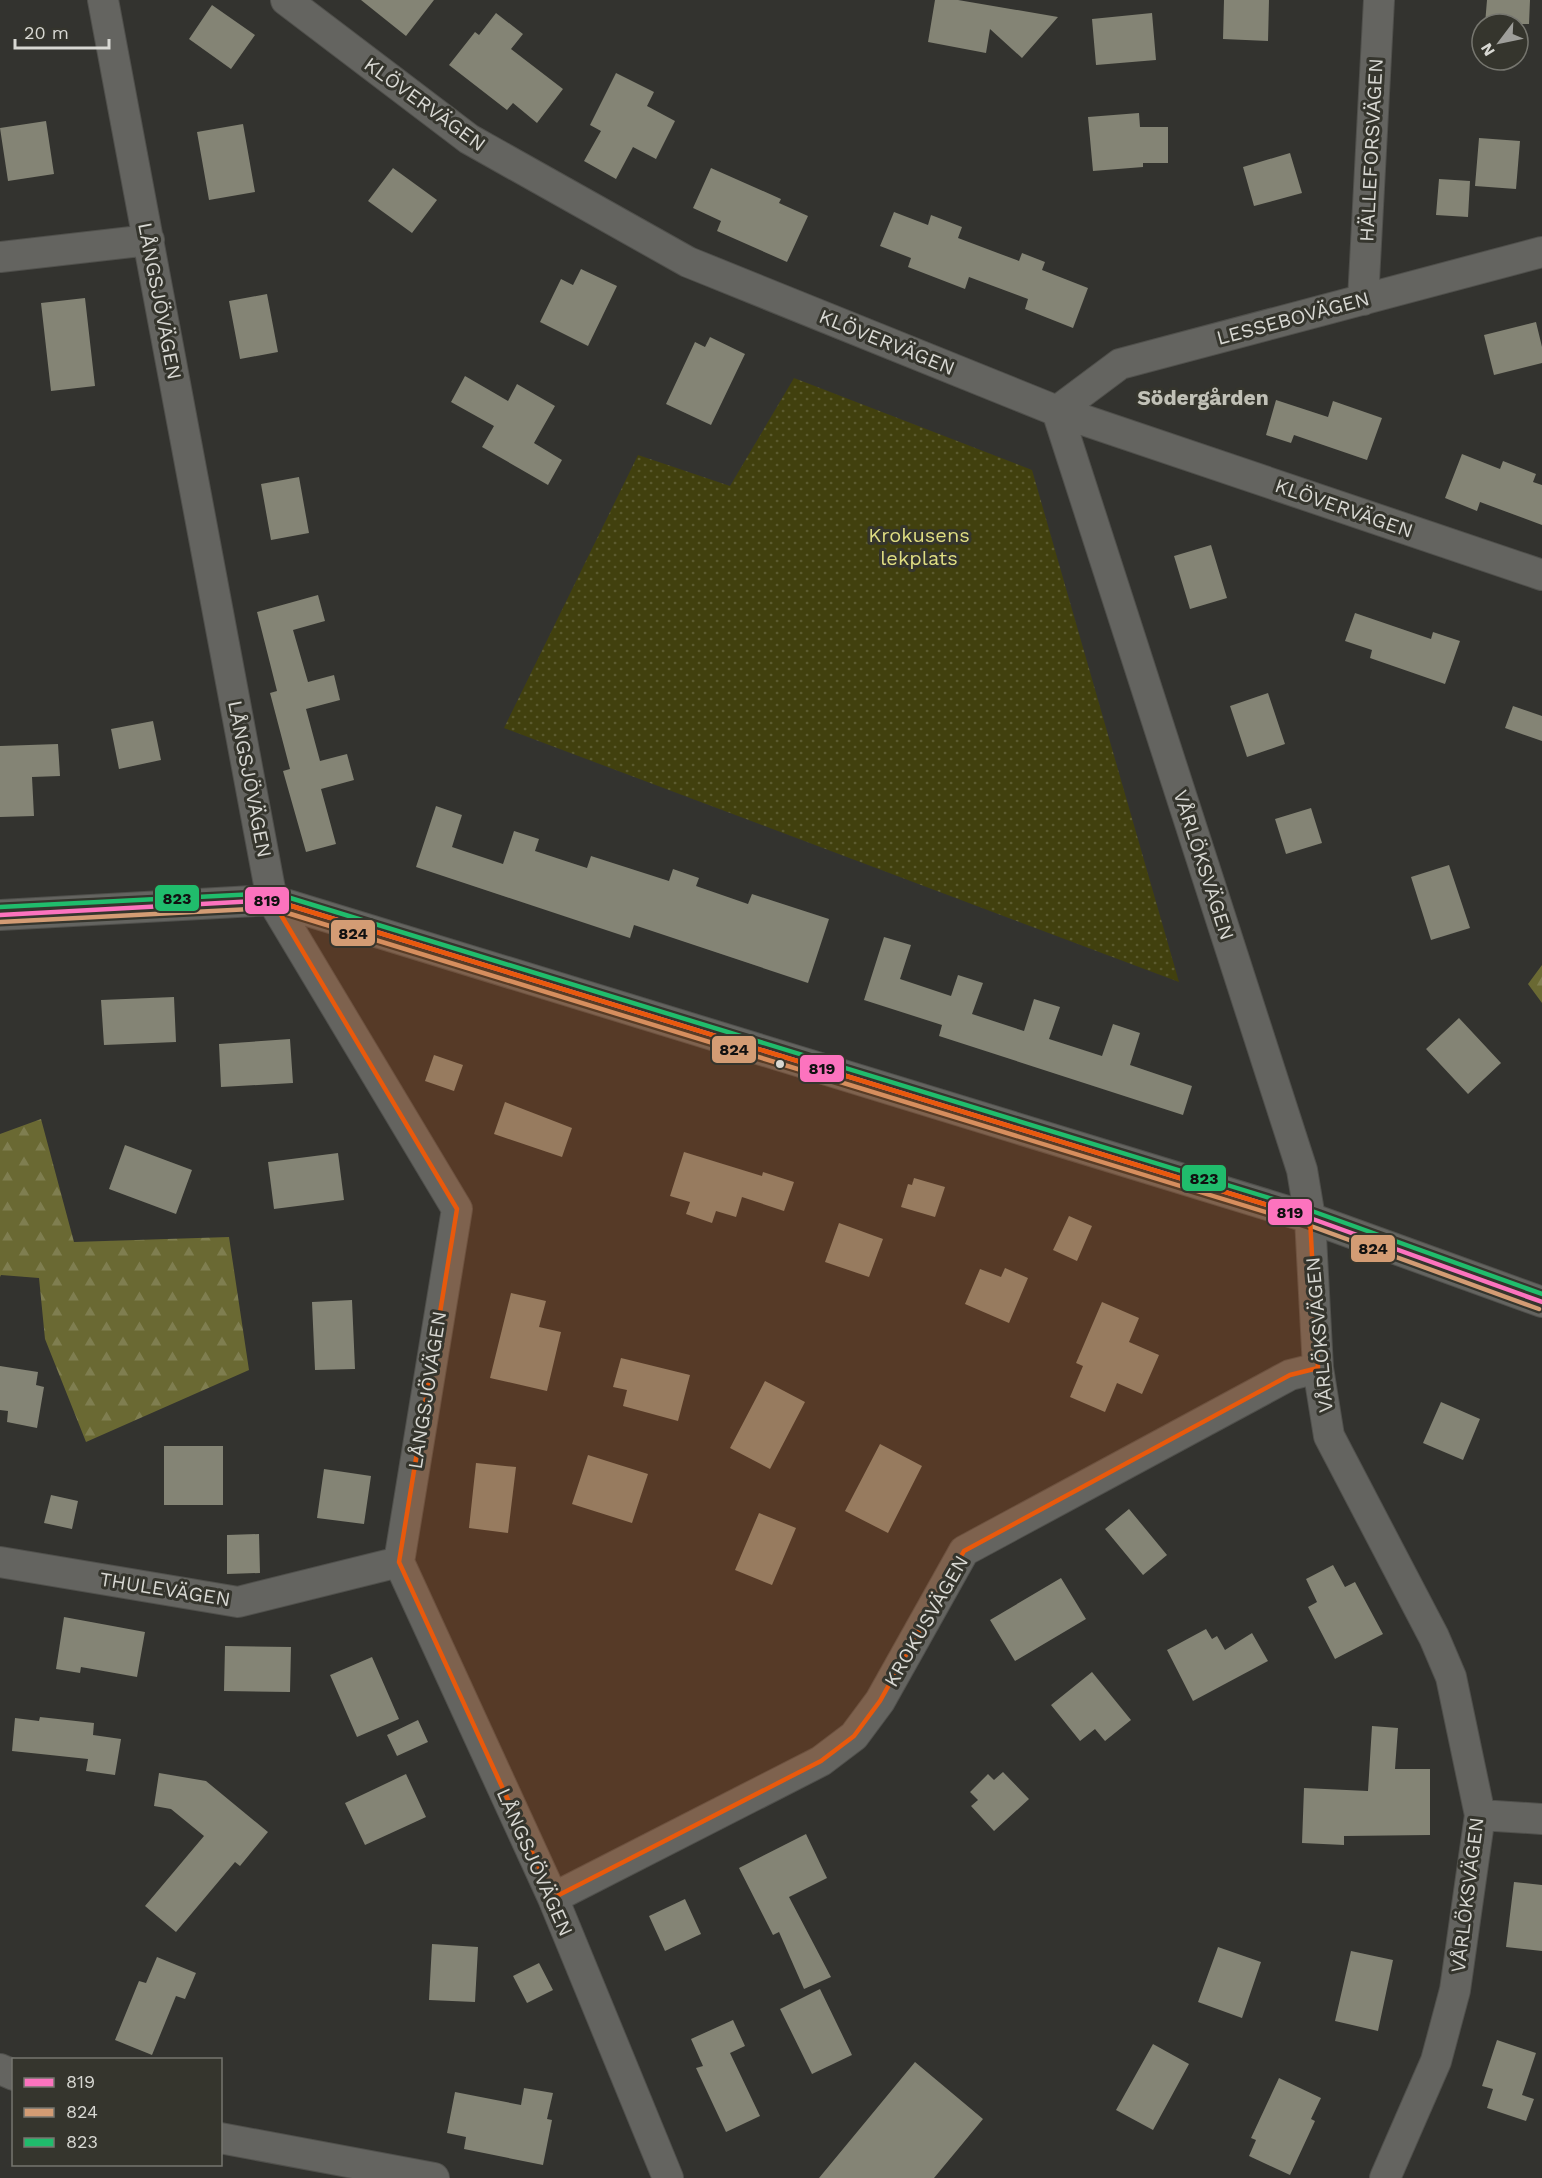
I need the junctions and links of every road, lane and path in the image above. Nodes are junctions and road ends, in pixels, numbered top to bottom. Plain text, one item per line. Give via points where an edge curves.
1 (103, 0) edge
2 (286, 0) edge
3 (1379, 0) edge
4 (148, 240) junction
5 (1542, 252) edge
6 (0, 257) edge
7 (1363, 300) junction
8 (1058, 411) junction
9 (1542, 575) edge
10 (272, 900) junction
11 (0, 915) edge
12 (1310, 1218) junction
13 (1542, 1302) edge
14 (1318, 1368) junction
15 (0, 1562) edge
16 (399, 1562) junction
17 (1479, 1815) junction
18 (1542, 1819) edge
19 (553, 1898) junction
20 (222, 2138) edge
21 (434, 2178) edge
22 (668, 2178) edge
23 (1385, 2178) edge

1 - 4 street, LÅNGSJÖVÄGEN
2 - 8 street, KLÖVERVÄGEN via 469,140 688,262
3 - 7 street, HÄLLEFORSVÄGEN
4 - 6 street
4 - 10 street, LÅNGSJÖVÄGEN
5 - 7 street, LESSEBOVÄGEN
7 - 8 street, LESSEBOVÄGEN via 1120,364
8 - 9 street, KLÖVERVÄGEN
8 - 12 street, VÅRLÖKSVÄGEN via 1302,1170
10 - 11 street
10 - 12 street
10 - 16 street, LÅNGSJÖVÄGEN via 457,1209
12 - 13 street
12 - 14 street, VÅRLÖKSVÄGEN
14 - 17 street, VÅRLÖKSVÄGEN via 1329,1436 1451,1677
14 - 19 street, KROKUSVÄGEN via 1290,1375 964,1551 880,1701 854,1736 821,1761
15 - 16 street, THULEVÄGEN via 238,1602
16 - 19 street, LÅNGSJÖVÄGEN
17 - 18 street
17 - 23 street, VÅRLÖKSVÄGEN via 1455,1989 1436,2061
19 - 22 street, LÅNGSJÖVÄGEN
20 - 21 street

